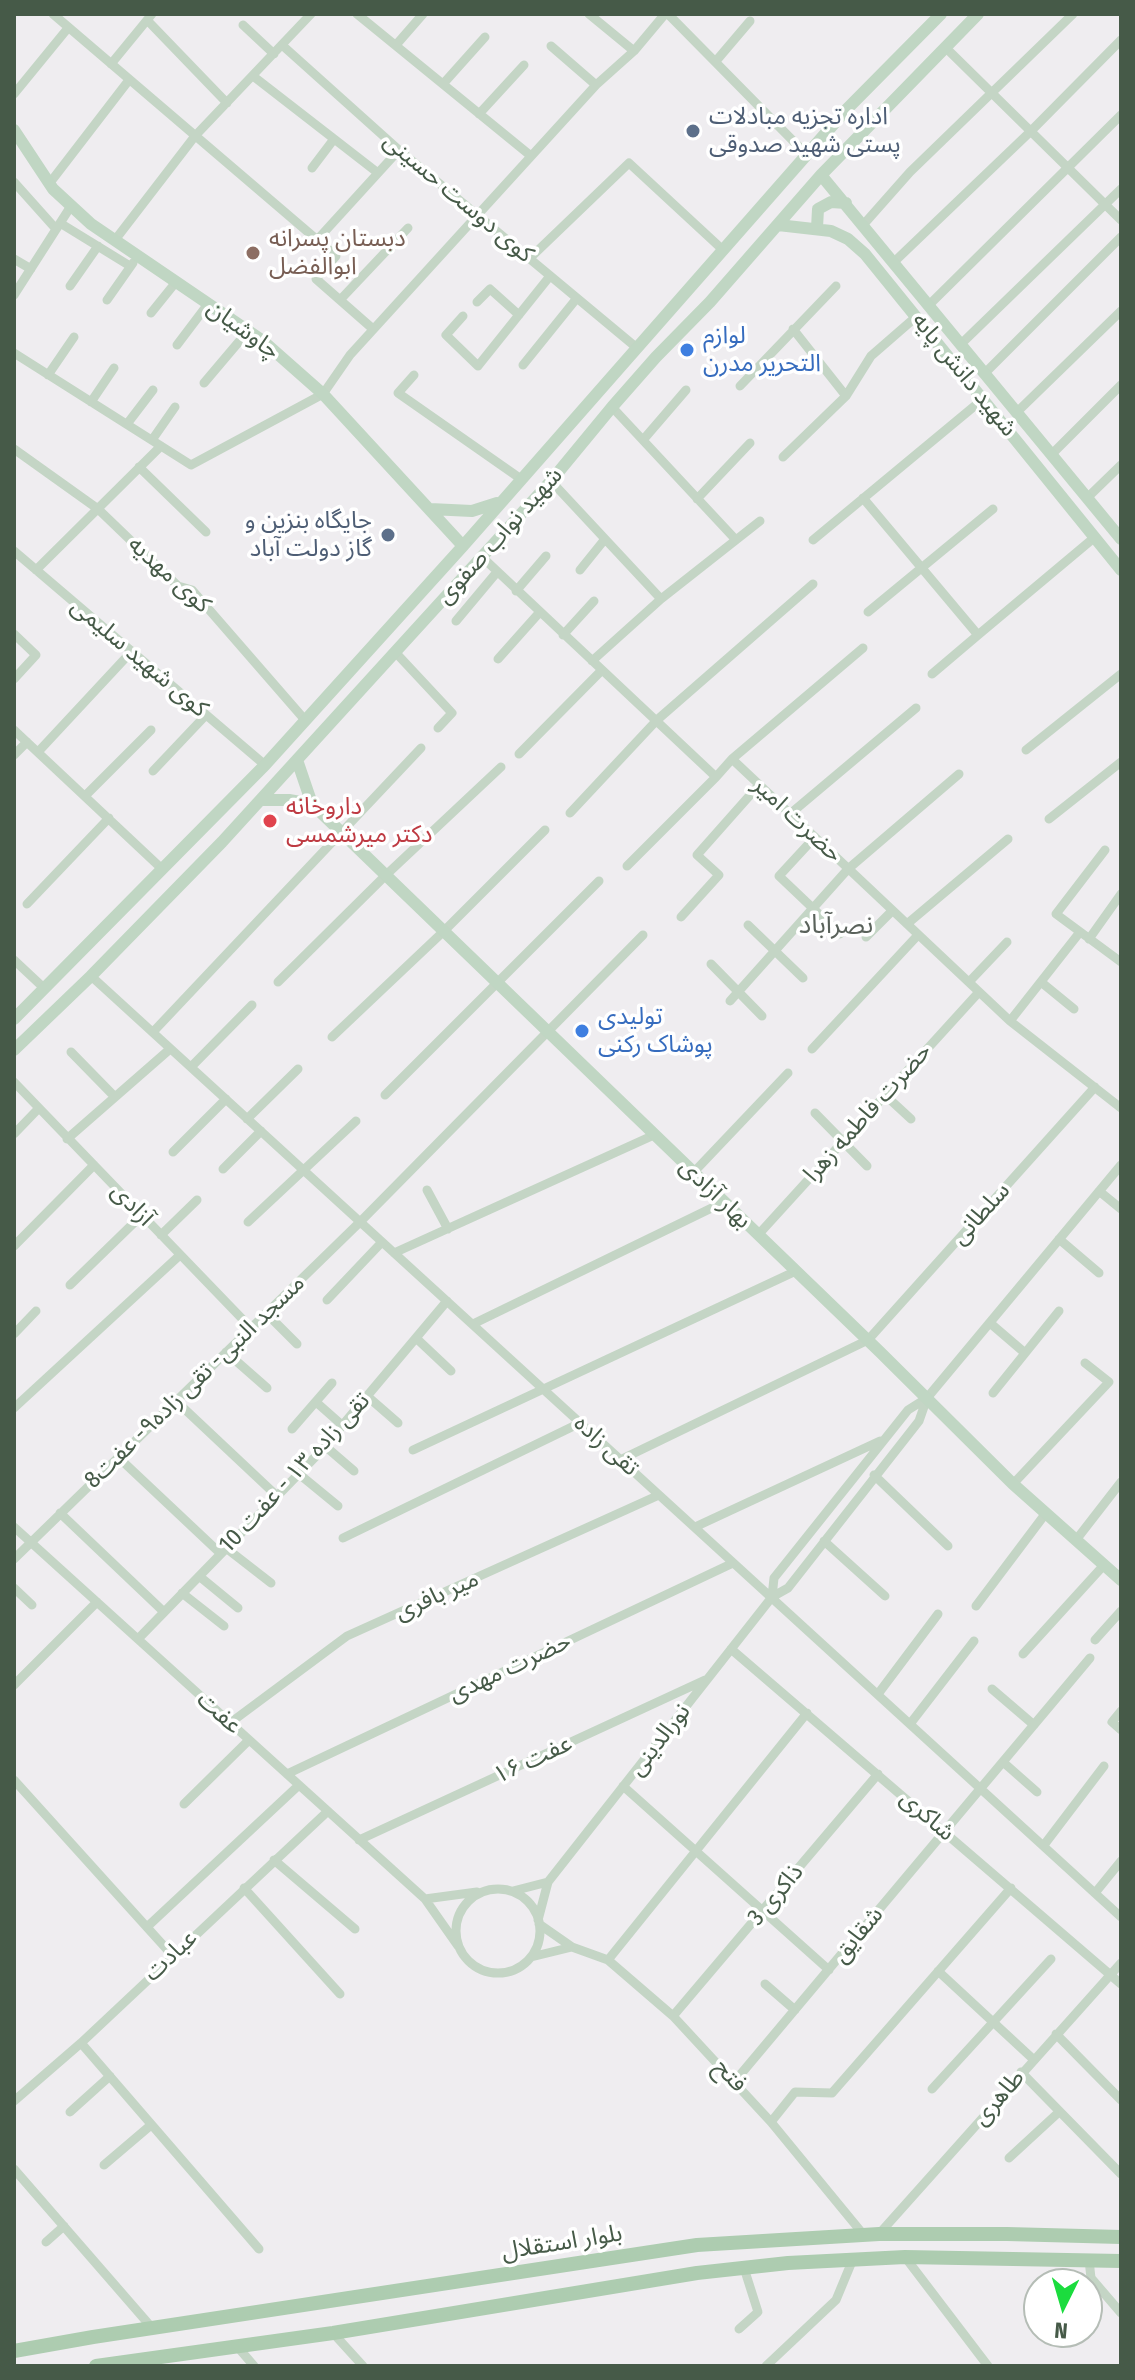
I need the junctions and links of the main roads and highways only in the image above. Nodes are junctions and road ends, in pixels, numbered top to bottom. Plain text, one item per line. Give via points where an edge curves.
1 (941, 14) edge
2 (978, 14) edge
3 (14, 130) edge
4 (821, 175) junction
5 (846, 203) junction
6 (778, 225) junction
7 (817, 228) junction
8 (682, 297) junction
9 (700, 313) junction
10 (505, 497) junction
11 (430, 509) junction
12 (1121, 539) edge
13 (463, 546) junction
14 (1121, 570) edge
15 (297, 760) junction
16 (261, 800) junction
17 (312, 804) junction
18 (14, 1019) edge
19 (14, 1050) edge
20 (1121, 1580) edge
21 (1007, 2234) junction
22 (1121, 2237) edge
23 (1006, 2258) junction
24 (1121, 2261) edge
25 (14, 2351) edge
26 (96, 2366) edge

1 - 8 main road, شهید نواب صفوی via 846,110
2 - 4 main road, شهید نواب صفوی
3 - 11 main road, چاوشیان via 49,184 71,206 134,262 176,282 263,341 323,394
4 - 5 main road, شهید دانش پایه
4 - 6 main road, شهید نواب صفوی
5 - 7 main road via 831,202 818,209
5 - 12 main road, شهید دانش پایه
6 - 7 main road, شهید دانش پایه
6 - 9 main road, شهید نواب صفوی
7 - 14 main road, شهید دانش پایه via 842,236 865,254
8 - 9 main road
8 - 10 main road, شهید نواب صفوی
9 - 15 main road, شهید نواب صفوی
10 - 11 main road via 472,511
10 - 13 main road, شهید نواب صفوی
11 - 13 main road, چاوشیان
13 - 18 main road, شهید نواب صفوی via 265,765
15 - 16 main road, شهید نواب صفوی
15 - 17 main road, بهار آزادی
16 - 17 main road
16 - 19 main road, شهید نواب صفوی
17 - 20 main road, بهار آزادی via 1013,1484
21 - 22 main road, بلوار استقلال
21 - 23 main road
21 - 25 main road, بلوار استقلال via 871,2234 682,2247
23 - 24 main road
23 - 26 main road via 853,2258 682,2275

